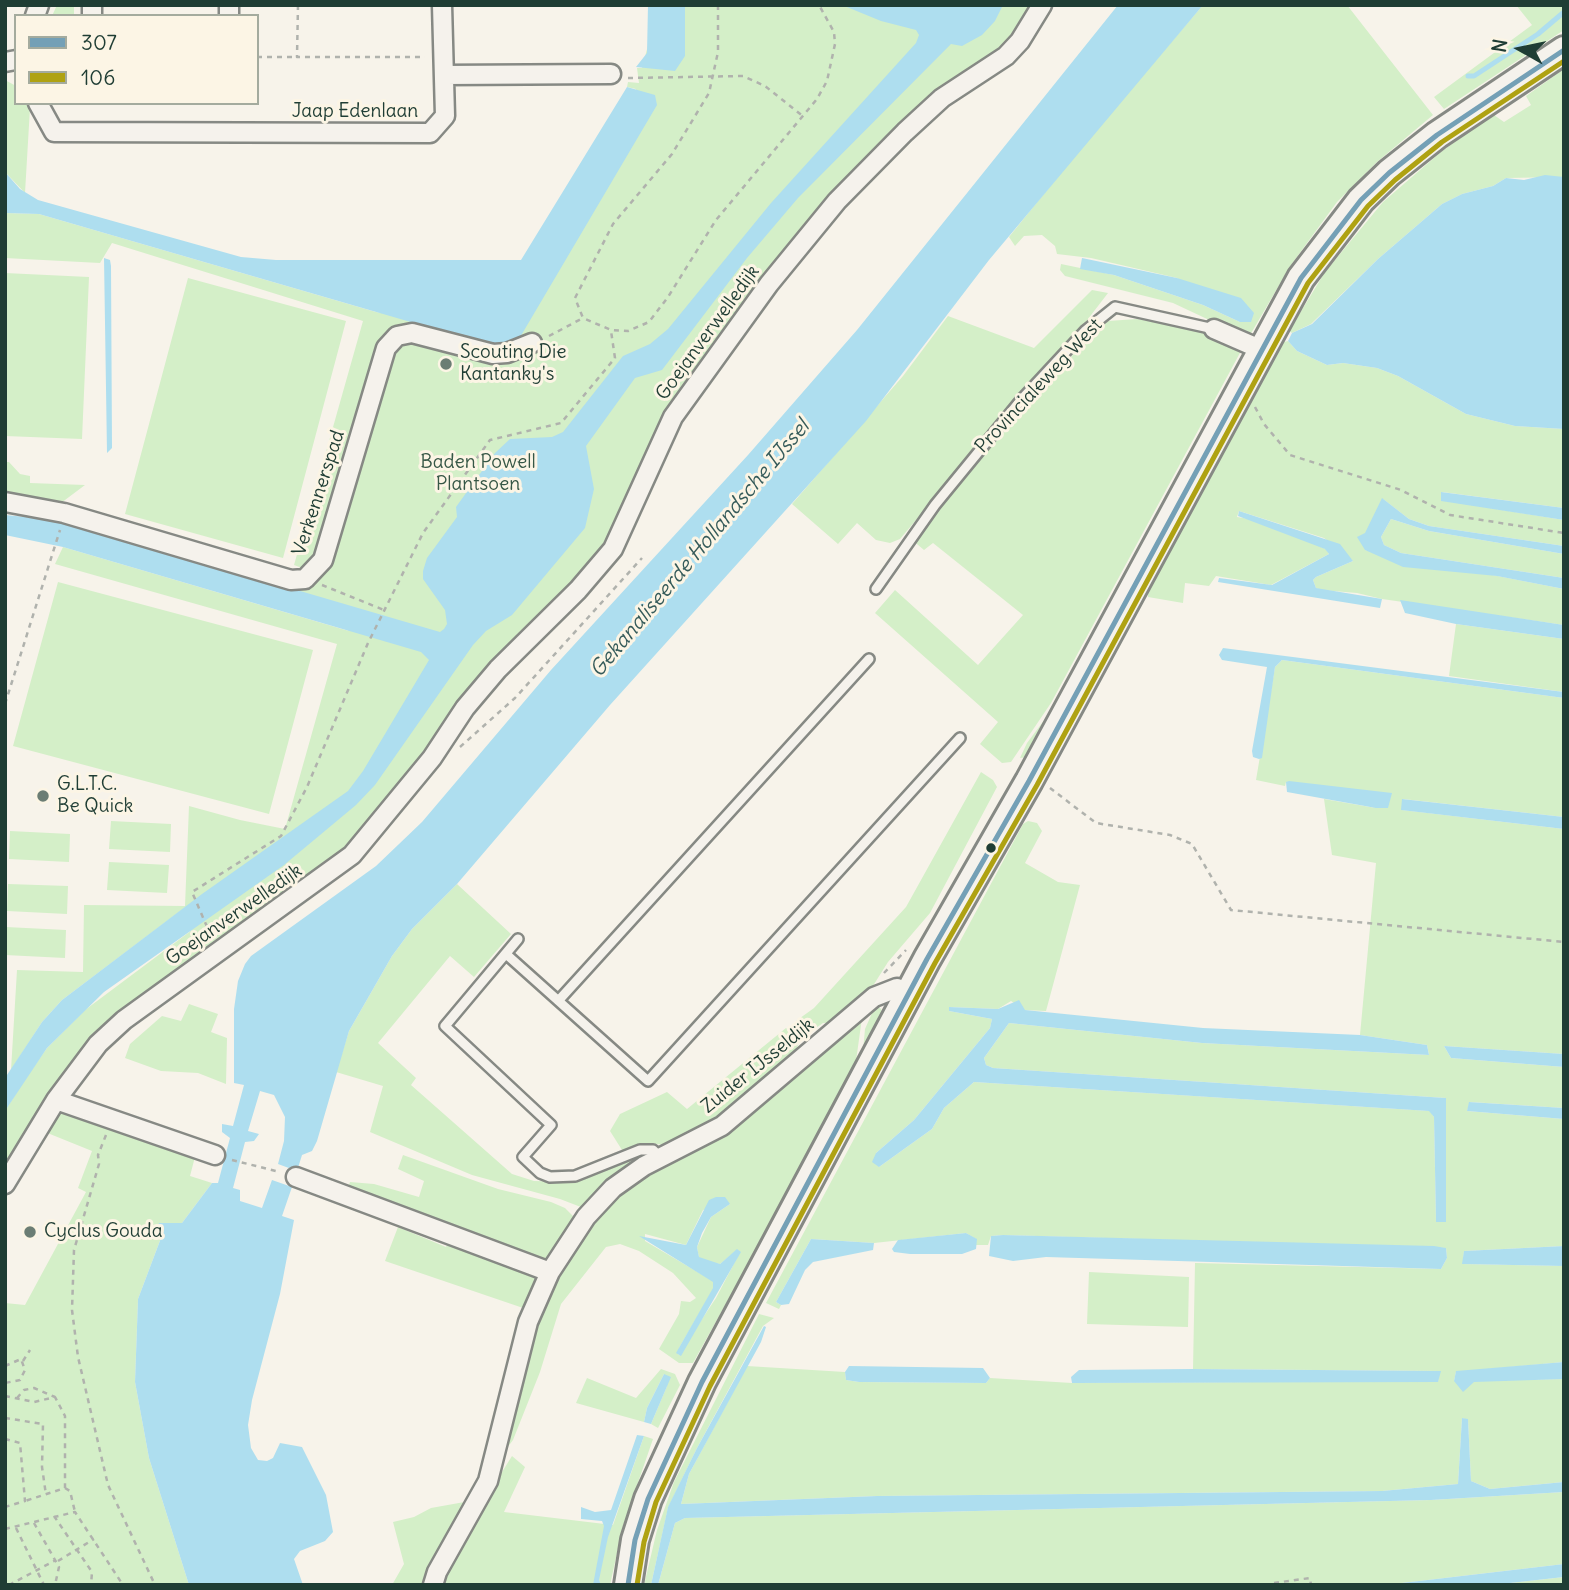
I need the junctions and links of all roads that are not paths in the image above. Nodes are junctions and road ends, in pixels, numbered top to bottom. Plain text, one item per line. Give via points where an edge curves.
1 (442, 5) edge
2 (1042, 5) edge
3 (1564, 50) edge
4 (444, 66) junction
5 (611, 74) road end
6 (39, 105) edge
7 (1214, 329) joint
8 (532, 343) road end
9 (1260, 349) junction
10 (5, 502) edge
11 (876, 589) dead end
12 (869, 659) dead end
13 (960, 738) dead end
14 (518, 939) dead end
15 (506, 954) junction
16 (908, 994) junction
17 (559, 1000) junction
18 (56, 1100) junction
19 (215, 1155) dead end
20 (661, 1158) junction
21 (296, 1177) road end
22 (5, 1184) edge
23 (550, 1272) junction
24 (433, 1585) edge
25 (628, 1585) edge

1 - 4 street, Jaap Edenlaan
2 - 18 street, Goejanverwelledijk via 1020,41 905,132 837,201 769,284 673,417 613,549 498,669 352,855 124,1020 98,1044
3 - 9 main road via 1437,135 1361,200 1301,278
4 - 5 street
4 - 6 street, Jaap Edenlaan via 445,116 430,133 54,132
7 - 9 street, Provincialeweg West
7 - 11 lane, Provincialeweg West via 1115,307 1085,331 1021,400 935,505
8 - 10 street, Verkennerspad via 493,354 412,333 397,335 387,348 323,559 305,579 291,580 64,513
9 - 16 main road via 1029,781
12 - 17 lane
13 - 17 lane via 648,1081
14 - 15 lane
15 - 17 lane
15 - 20 lane via 445,1026 551,1125 523,1157 550,1177 575,1176 640,1150 653,1150
16 - 20 street, Zuider IJsseldijk via 897,988 874,997 722,1126
16 - 25 main road via 664,1459 635,1540
18 - 19 street
18 - 22 street, Goejanverwelledijk
20 - 23 street, Zuider IJsseldijk via 613,1188 586,1217
21 - 23 street
23 - 24 street, Zuider IJsseldijk via 528,1322 488,1481

